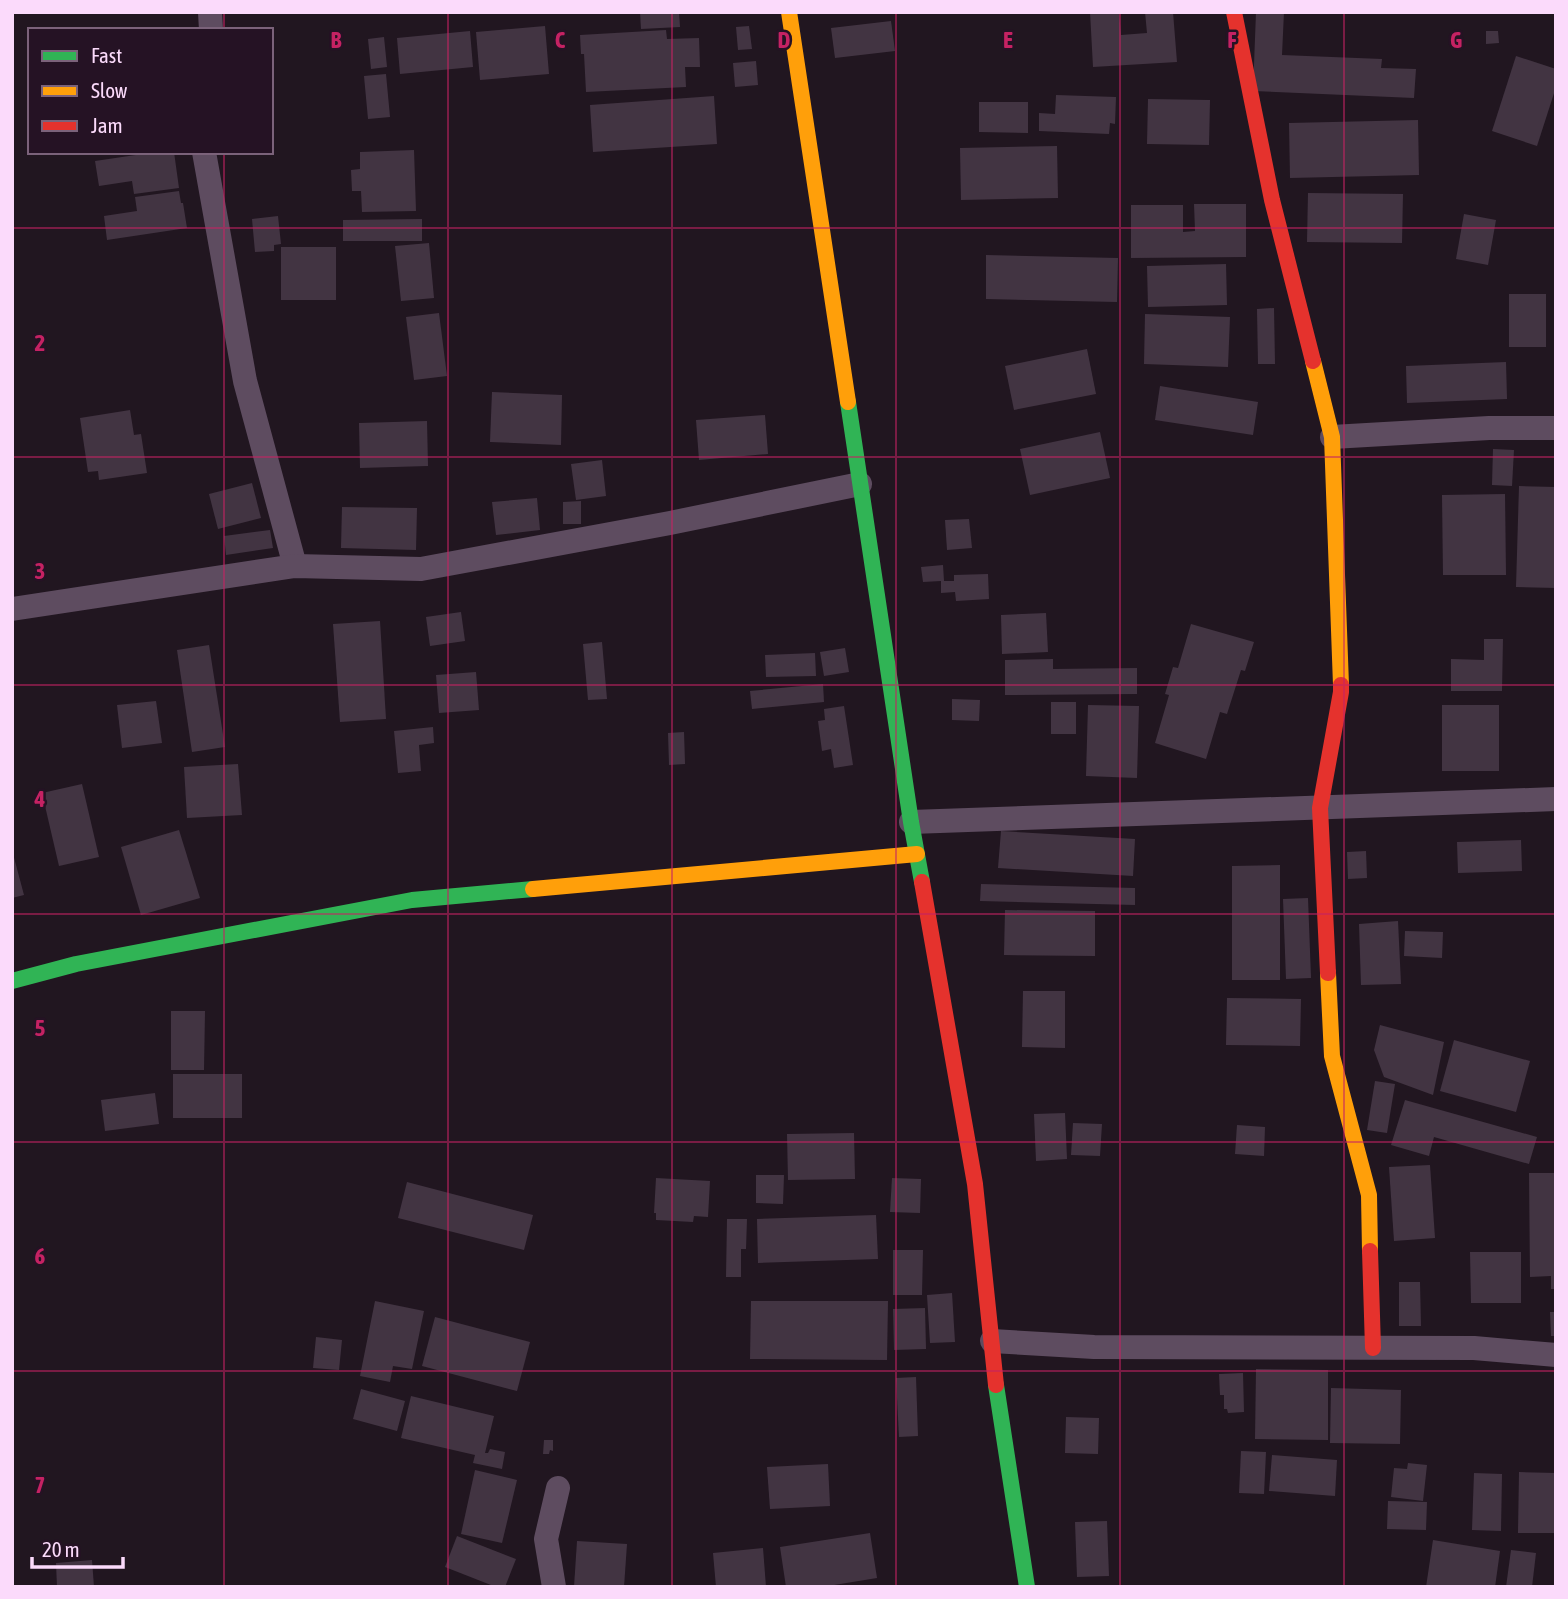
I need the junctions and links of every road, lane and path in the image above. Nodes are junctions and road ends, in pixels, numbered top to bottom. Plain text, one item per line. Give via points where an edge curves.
1 (789, 12) edge
2 (1234, 12) edge
3 (204, 154) edge
4 (1556, 428) edge
5 (1332, 437) junction
6 (860, 484) junction
7 (295, 566) junction
8 (12, 609) edge
9 (1556, 799) edge
10 (1320, 808) junction
11 (911, 822) junction
12 (917, 854) junction
13 (12, 981) edge
14 (992, 1340) junction
15 (1373, 1348) junction
16 (1556, 1355) edge
17 (558, 1488) dead end
18 (554, 1587) edge
19 (1027, 1587) edge

1 - 6 street
2 - 5 street via 1272,200
3 - 7 street via 245,381
4 - 5 street
5 - 10 street via 1341,692
6 - 7 street via 421,569
6 - 11 street
7 - 8 street
9 - 10 street
10 - 11 street
10 - 15 street via 1332,1056 1369,1195
11 - 12 street
12 - 13 street via 412,900 76,964
12 - 14 street via 975,1184
14 - 15 street via 1094,1347
14 - 19 street
15 - 16 street via 1474,1348
17 - 18 street via 546,1539

